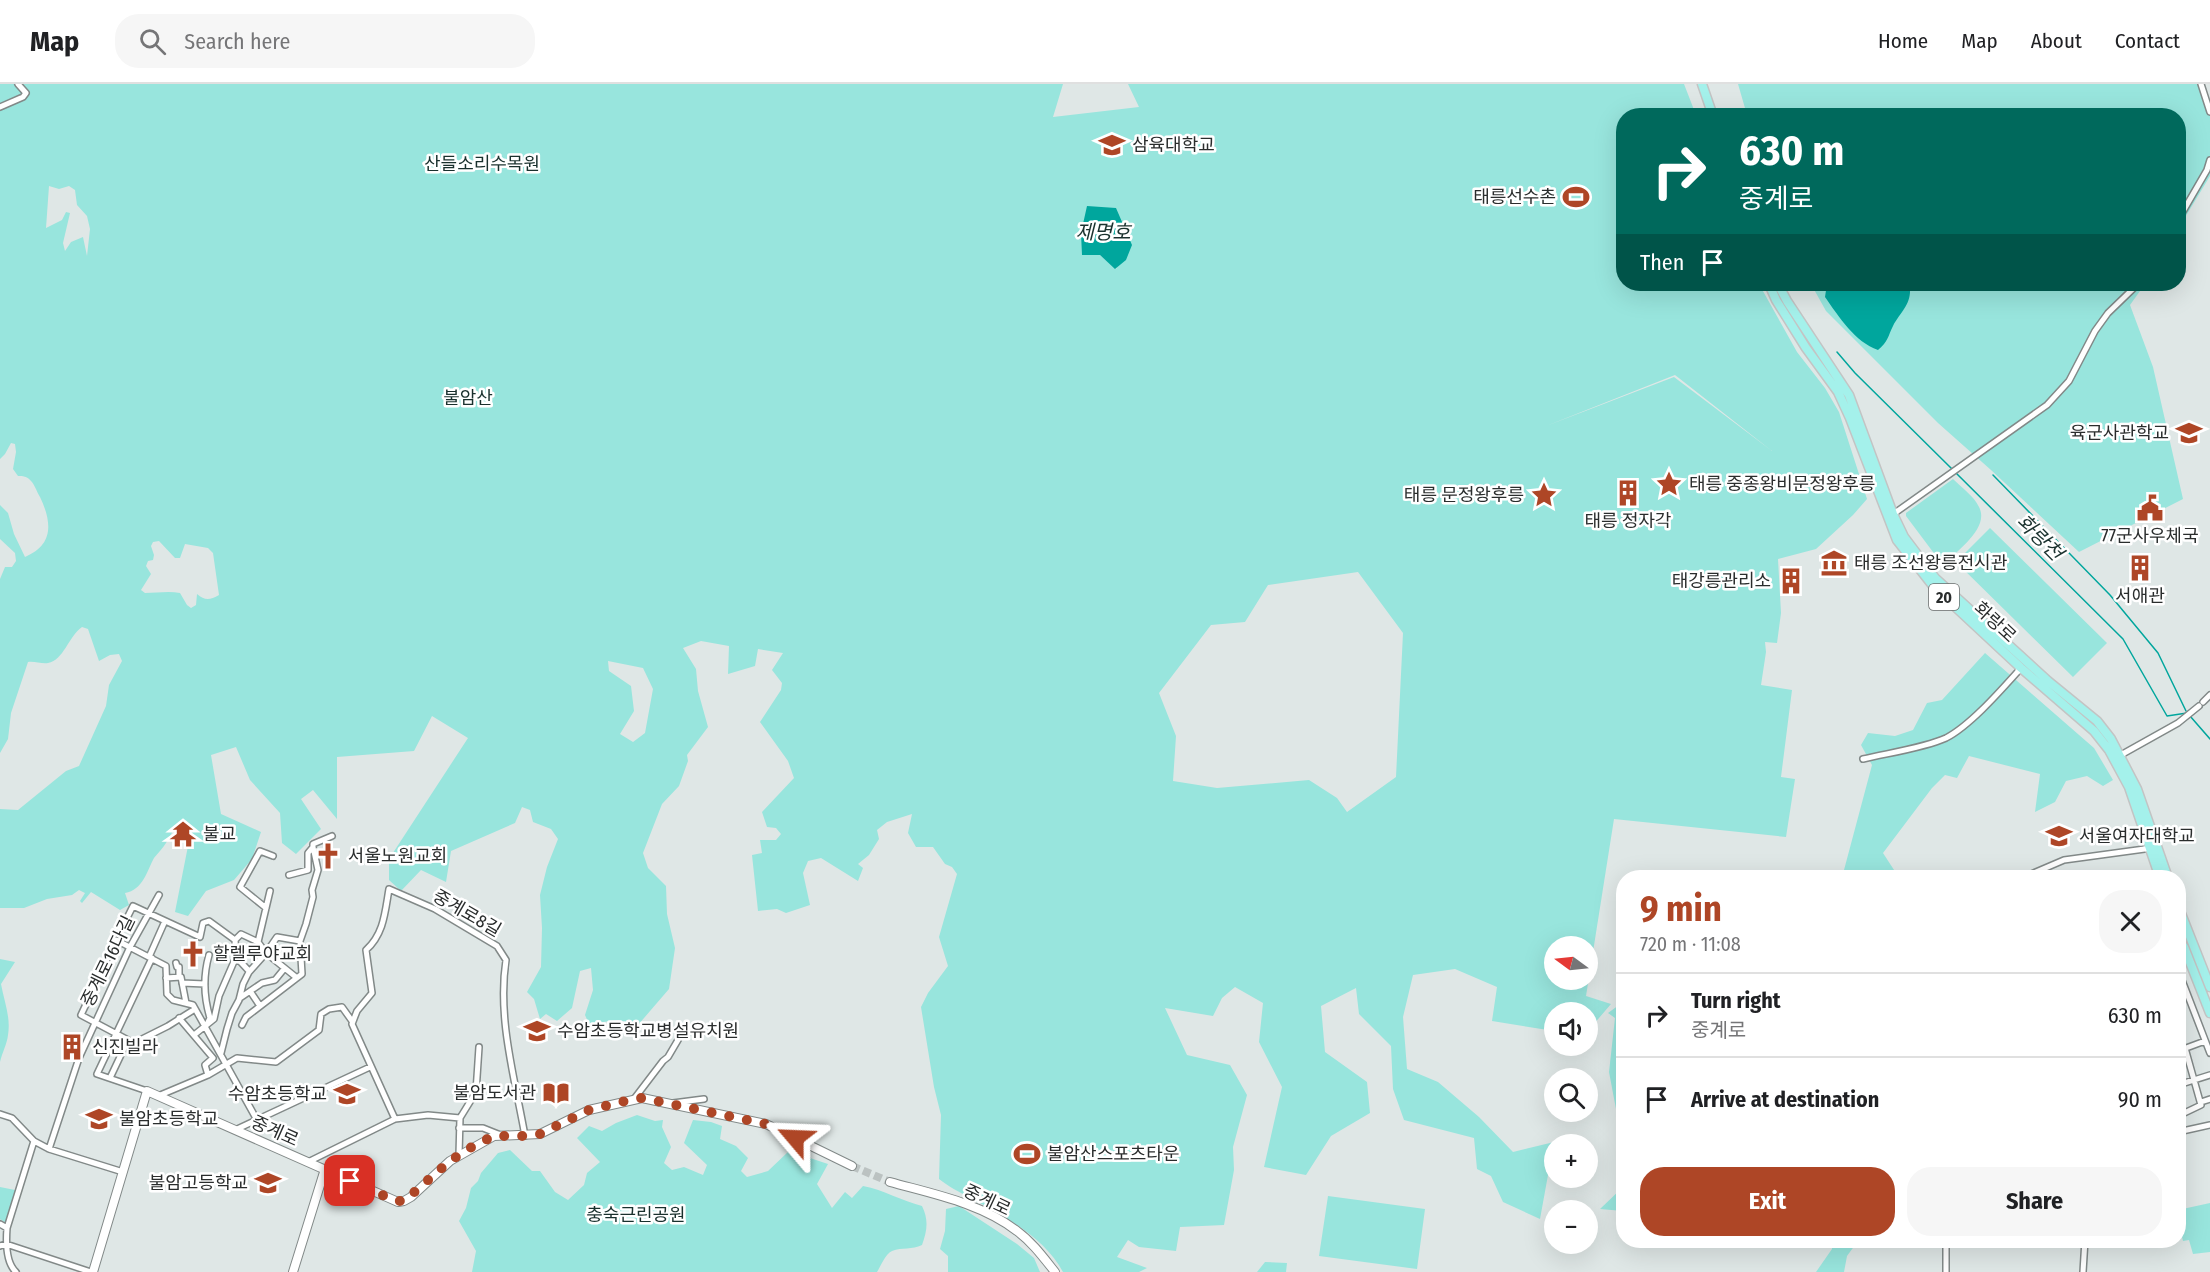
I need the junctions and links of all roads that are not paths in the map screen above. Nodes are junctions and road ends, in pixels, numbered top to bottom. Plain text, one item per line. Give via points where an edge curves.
1 (18, 84) edge
2 (1696, 84) edge
3 (1701, 84) edge
4 (2200, 84) edge
5 (0, 107) edge
6 (1704, 108) edge
7 (1710, 108) edge
8 (2210, 112) edge
9 (2210, 160) edge
10 (2186, 206) edge
11 (1772, 291) edge
12 (1782, 291) edge
13 (2131, 291) edge
14 (1890, 516) junction
15 (2024, 665) junction
16 (2210, 695) edge
17 (2117, 757) junction
18 (1863, 759) dead end
19 (332, 836) dead end
20 (313, 847) junction
21 (2153, 848) junction
22 (273, 856) dead end
23 (2041, 870) edge
24 (2158, 870) edge
25 (2164, 870) edge
26 (289, 875) dead end
27 (270, 891) dead end
28 (159, 895) dead end
29 (266, 908) junction
30 (148, 913) junction
31 (165, 921) junction
32 (124, 924) dead end
33 (2186, 926) edge
34 (235, 940) junction
35 (300, 941) junction
36 (258, 942) junction
37 (130, 947) junction
38 (266, 953) junction
39 (209, 955) dead end
40 (151, 957) junction
41 (236, 957) junction
42 (2186, 958) edge
43 (176, 963) dead end
44 (284, 969) junction
45 (249, 971) junction
46 (179, 977) junction
47 (166, 978) junction
48 (297, 978) junction
49 (182, 983) junction
50 (205, 984) junction
51 (2210, 987) edge
52 (250, 991) junction
53 (2186, 991) edge
54 (240, 998) junction
55 (186, 1003) junction
56 (206, 1004) junction
57 (260, 1006) junction
58 (194, 1007) junction
59 (2210, 1013) edge
60 (179, 1018) junction
61 (352, 1021) junction
62 (95, 1023) junction
63 (242, 1025) dead end
64 (205, 1026) junction
65 (116, 1034) junction
66 (194, 1035) junction
67 (128, 1040) junction
68 (678, 1040) dead end
69 (2205, 1041) junction
70 (479, 1047) dead end
71 (2186, 1048) edge
72 (2186, 1051) edge
73 (221, 1053) junction
74 (2210, 1053) edge
75 (227, 1065) junction
76 (370, 1067) junction
77 (208, 1075) junction
78 (2210, 1075) edge
79 (110, 1078) junction
80 (2195, 1080) junction
81 (2186, 1083) edge
82 (147, 1091) junction
83 (158, 1096) junction
84 (634, 1099) junction
85 (704, 1099) dead end
86 (2210, 1099) edge
87 (2201, 1102) junction
88 (671, 1104) junction
89 (2186, 1113) edge
90 (0, 1114) edge
91 (460, 1118) junction
92 (395, 1119) junction
93 (256, 1120) junction
94 (2210, 1125) edge
95 (459, 1128) junction
96 (235, 1130) junction
97 (2186, 1130) edge
98 (501, 1135) junction
99 (525, 1136) junction
100 (34, 1141) junction
101 (49, 1149) junction
102 (459, 1155) junction
103 (308, 1162) junction
104 (852, 1166) tunnel mouth
105 (325, 1169) junction
106 (123, 1172) junction
107 (890, 1182) tunnel mouth
108 (0, 1224) edge
109 (7, 1228) junction
110 (3, 1245) edge
111 (1946, 1248) edge
112 (2084, 1248) edge
113 (68, 1264) junction
114 (16, 1272) edge
115 (65, 1272) edge
116 (92, 1272) edge
117 (293, 1272) edge
118 (1054, 1272) edge
119 (1946, 1272) edge
120 (2083, 1272) edge

1 - 5 street via 26,93 23,97
2 - 6 main road
3 - 7 main road
4 - 8 street
9 - 10 street
11 - 14 main road, 화랑로 / 20 via 1838,392
12 - 14 main road, 화랑로 / 20 via 1849,395
13 - 14 street via 2108,313 2069,381 2047,405
14 - 15 main road, 화랑로 / 20 via 1935,578
15 - 17 main road, 화랑로 / 20 via 2097,721 2111,739
15 - 18 street via 1999,693 1946,738
16 - 17 street via 2178,723
17 - 21 main road, 화랑로 / 20 via 2137,789
19 - 20 street
20 - 26 street via 308,853 308,870
20 - 35 street via 318,870
21 - 23 street via 2064,860
21 - 24 main road, 화랑로 / 20
21 - 25 main road, 화랑로 / 20
22 - 29 street via 260,851 240,886
27 - 29 street
28 - 30 street, 중계로16다길
29 - 36 street
30 - 31 street
30 - 32 street, 중계로16다길 via 133,906
30 - 37 street, 중계로16다길
31 - 34 street via 200,937 203,922 209,921
31 - 40 street
33 - 51 main road
34 - 36 street via 240,934
34 - 41 street
35 - 38 street via 277,937
35 - 48 street via 302,974
36 - 38 street
37 - 40 street
37 - 62 street, 중계로16다길
37 - 62 street via 116,940 81,1015
38 - 44 street
38 - 45 street
39 - 50 street
40 - 47 street via 166,966
40 - 65 street
41 - 45 street
41 - 64 street via 214,1019
42 - 59 main road
43 - 46 street
44 - 48 street
44 - 52 street via 275,980
45 - 54 street
46 - 47 street
46 - 49 street
47 - 55 street via 167,994
48 - 57 street
49 - 50 street
49 - 55 street
50 - 56 street
52 - 54 street
52 - 57 street
53 - 69 street
54 - 73 street
55 - 58 street
56 - 58 street
56 - 64 street via 210,1018
57 - 63 street
58 - 60 street
58 - 64 street
60 - 66 street
60 - 67 street via 134,1043
61 - 75 street via 342,1007 328,1010 321,1014 319,1030 276,1062 237,1058
61 - 76 street
61 - 99 street, 중계로8길 via 372,993 366,950 382,927 389,890 435,909 496,946 506,960 506,1024
62 - 65 street
62 - 101 street, 중계로16다길 via 79,1058
64 - 66 street
64 - 73 street
65 - 67 street
65 - 79 street via 97,1074
66 - 77 street via 213,1058 205,1065
67 - 79 street
68 - 84 street
69 - 71 street
69 - 74 street
70 - 91 street via 476,1092
72 - 80 street
73 - 75 street
75 - 77 street
75 - 93 street
76 - 92 street
76 - 93 street
77 - 83 street
78 - 80 street
79 - 82 street
80 - 81 street
80 - 87 street
82 - 83 street, 중계로
82 - 106 street
83 - 96 street, 중계로
84 - 88 street, 중계로
84 - 99 street, 중계로 via 589,1110 547,1131
85 - 88 street
86 - 87 street
87 - 89 street via 2201,1106
88 - 104 street, 중계로 via 766,1124
90 - 100 street via 12,1118
91 - 92 street via 428,1115
91 - 95 street
92 - 103 street
93 - 96 street
94 - 97 street
95 - 98 street, 중계로 via 483,1128
95 - 102 street
96 - 103 street, 중계로
98 - 99 street, 중계로
98 - 102 street, 중계로
100 - 101 street
100 - 109 street
101 - 106 street
102 - 105 street, 중계로 via 404,1201 381,1195
103 - 105 street, 중계로
105 - 117 street
106 - 116 street
107 - 118 street, 중계로 via 956,1200 990,1215 1016,1230
108 - 109 street
109 - 110 street
110 - 113 street
110 - 114 street
111 - 119 street
112 - 120 street
113 - 115 street
113 - 116 street

